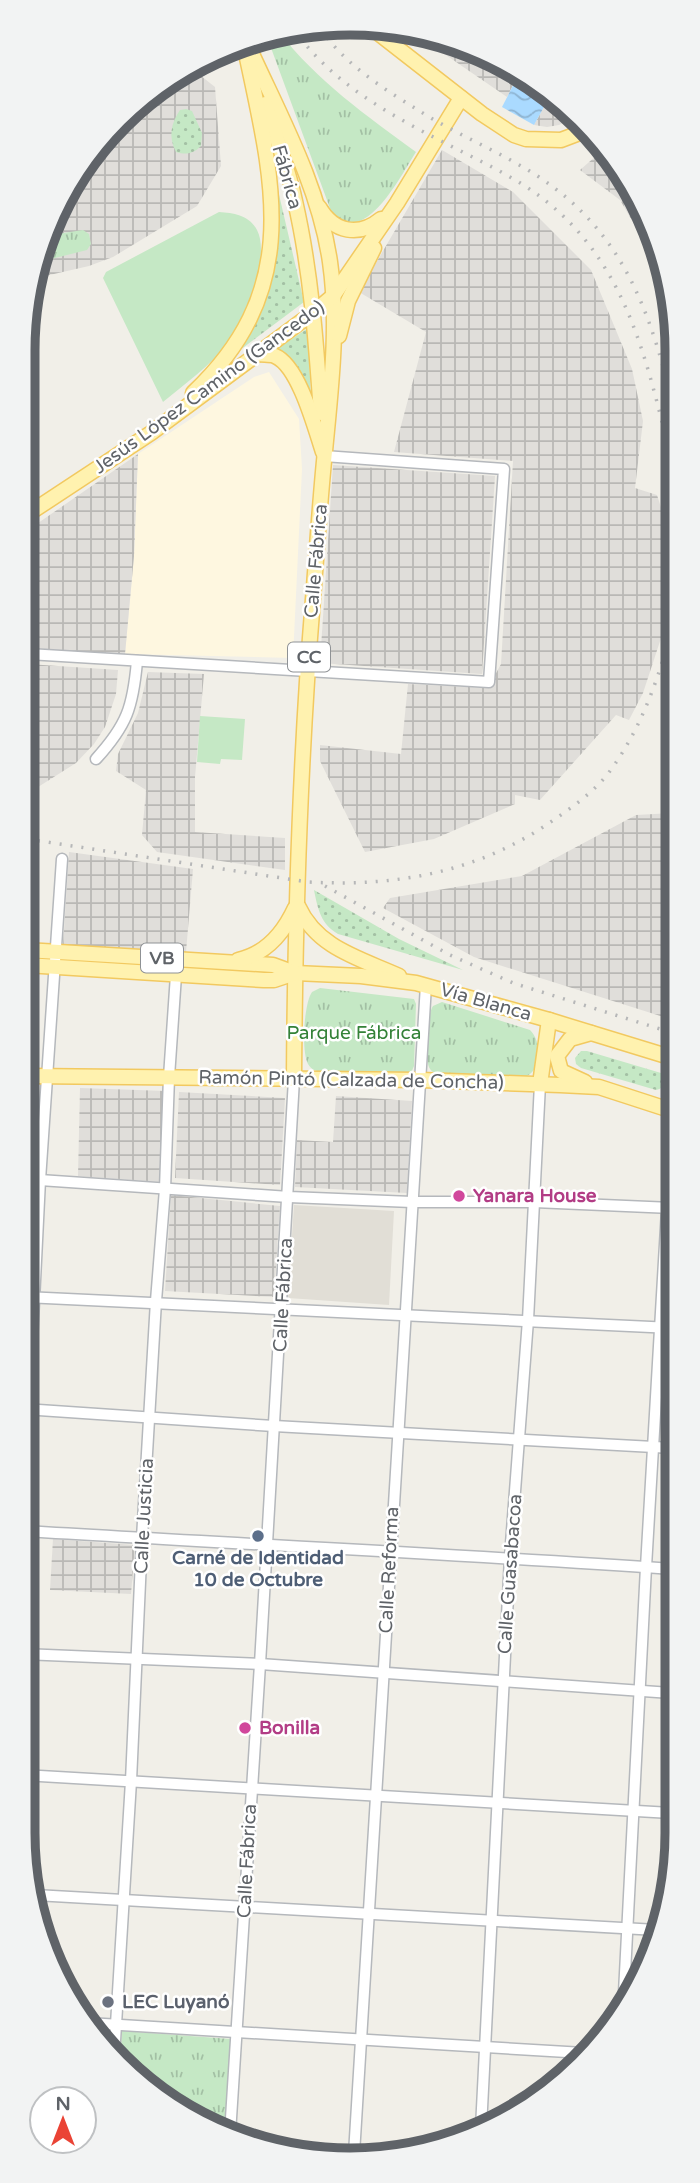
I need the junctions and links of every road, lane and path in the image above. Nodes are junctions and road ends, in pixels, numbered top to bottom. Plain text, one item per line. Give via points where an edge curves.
1 (384, 37) edge
2 (248, 52) edge
3 (249, 52) edge
4 (247, 53) edge
5 (461, 98) junction
6 (579, 133) edge
7 (313, 196) junction
8 (397, 203) junction
9 (333, 296) junction
10 (314, 313) junction
11 (258, 354) junction
12 (334, 361) junction
13 (151, 433) junction
14 (324, 456) junction
15 (35, 509) edge
16 (35, 654) edge
17 (137, 661) junction
18 (307, 670) junction
19 (96, 759) dead end
20 (62, 859) dead end
21 (297, 904) junction
22 (35, 953) edge
23 (55, 959) junction
24 (226, 962) junction
25 (35, 963) edge
26 (295, 973) junction
27 (176, 975) junction
28 (264, 980) junction
29 (421, 984) junction
30 (295, 1015) junction
31 (549, 1020) junction
32 (590, 1032) junction
33 (665, 1055) edge
34 (558, 1065) junction
35 (35, 1076) edge
36 (47, 1076) junction
37 (169, 1077) junction
38 (294, 1079) junction
39 (421, 1080) junction
40 (540, 1084) junction
41 (561, 1084) junction
42 (599, 1087) junction
43 (665, 1108) edge
44 (35, 1180) edge
45 (40, 1180) junction
46 (165, 1189) junction
47 (289, 1196) junction
48 (412, 1202) junction
49 (534, 1202) junction
50 (665, 1208) edge
51 (35, 1238) edge
52 (35, 1297) edge
53 (156, 1301) junction
54 (282, 1310) junction
55 (405, 1316) junction
56 (528, 1320) junction
57 (665, 1328) edge
58 (665, 1337) edge
59 (35, 1410) edge
60 (150, 1417) junction
61 (274, 1426) junction
62 (397, 1433) junction
63 (520, 1439) junction
64 (653, 1447) junction
65 (665, 1448) edge
66 (35, 1532) edge
67 (142, 1538) junction
68 (268, 1546) junction
69 (390, 1551) junction
70 (510, 1557) junction
71 (646, 1567) junction
72 (665, 1568) edge
73 (35, 1655) edge
74 (136, 1659) junction
75 (261, 1664) junction
76 (384, 1672) junction
77 (503, 1680) junction
78 (640, 1690) junction
79 (665, 1692) edge
80 (35, 1776) edge
81 (131, 1781) junction
82 (251, 1788) junction
83 (376, 1794) junction
84 (497, 1803) junction
85 (633, 1811) junction
86 (665, 1813) edge
87 (41, 1895) edge
88 (124, 1900) junction
89 (245, 1907) junction
90 (367, 1914) junction
91 (493, 1921) junction
92 (627, 1928) junction
93 (649, 1929) edge
94 (624, 1988) edge
95 (99, 2023) edge
96 (116, 2024) junction
97 (238, 2033) junction
98 (361, 2040) junction
99 (115, 2043) edge
100 (486, 2047) junction
101 (576, 2053) edge
102 (482, 2119) edge
103 (231, 2125) edge
104 (354, 2148) edge

1 - 5 main road
2 - 10 main road, Fábrica / CC via 294,198
3 - 7 main road, Fábrica / CC via 292,140
4 - 13 main road via 270,196 272,238 263,290 221,365
5 - 6 main road via 526,139 561,140
5 - 8 main road, Jesús López Camino (Gancedo)
7 - 8 main road via 330,221 356,231 368,229
7 - 9 main road, Fábrica / CC via 330,261
8 - 9 main road, Jesús López Camino (Gancedo)
8 - 12 main road via 348,301
9 - 10 main road, Jesús López Camino (Gancedo)
9 - 12 main road, Calle Fábrica / CC
10 - 11 main road, Jesús López Camino (Gancedo)
10 - 14 main road, Calle Fábrica / CC
11 - 13 main road, Jesús López Camino (Gancedo)
11 - 14 main road via 274,356 287,366 304,397
12 - 14 main road, Calle Fábrica / CC
13 - 15 main road, Jesús López Camino (Gancedo)
14 - 18 main road, Calle Fábrica / CC
14 - 18 street via 504,469 489,682
16 - 17 street
17 - 18 street
17 - 19 street via 130,710 116,738
18 - 21 main road, Calle Fábrica / CC
20 - 23 street
21 - 24 main road via 283,931 268,946 248,958
21 - 26 main road, Calle Fábrica / CC
21 - 29 main road via 322,939
22 - 23 main road, Vía Blanca / VB
23 - 24 main road, Vía Blanca / VB
23 - 25 main road, Vía Blanca / VB
23 - 27 main road, Vía Blanca / VB
23 - 36 street
24 - 26 main road, Vía Blanca / VB via 273,965
26 - 28 main road, Vía Blanca / VB
26 - 29 main road, Vía Blanca
26 - 30 main road, Calle Fábrica
27 - 28 main road, Vía Blanca / VB
27 - 37 street, Calle Justicia
28 - 30 main road via 282,990
29 - 31 main road, Vía Blanca
29 - 39 street, Calle Reforma
30 - 38 main road, Calle Fábrica
31 - 32 main road, Vía Blanca
31 - 40 main road, Calle Guasabacoa
32 - 33 main road, Vía Blanca
32 - 34 main road via 565,1044 557,1056
34 - 41 main road
34 - 42 main road via 569,1076
35 - 36 main road, Ramón Pintó (Calzada de Concha)
36 - 37 main road, Ramón Pintó (Calzada de Concha)
36 - 45 street
37 - 38 main road, Ramón Pintó (Calzada de Concha)
37 - 46 street, Calle Justicia
38 - 39 main road, Ramón Pintó (Calzada de Concha)
38 - 47 street, Calle Fábrica
39 - 40 main road, Ramón Pintó (Calzada de Concha)
39 - 48 street, Calle Reforma
40 - 41 main road, Ramón Pintó (Calzada de Concha)
40 - 49 street, Calle Guasabacoa
41 - 42 main road, Ramón Pintó (Calzada de Concha)
42 - 43 main road, Ramón Pintó (Calzada de Concha)
44 - 45 street
45 - 46 street
45 - 51 street
46 - 47 street
46 - 53 street, Calle Justicia
47 - 48 street
47 - 54 street, Calle Fábrica
48 - 49 street
48 - 55 street, Calle Reforma
49 - 50 street
49 - 56 street, Calle Guasabacoa
52 - 53 street
53 - 54 street
53 - 60 street, Calle Justicia
54 - 55 street
54 - 61 street, Calle Fábrica
55 - 56 street
55 - 62 street, Calle Reforma
56 - 57 street
56 - 63 street, Calle Guasabacoa
58 - 64 street
59 - 60 street
60 - 61 street
60 - 67 street, Calle Justicia
61 - 62 street
61 - 68 street, Calle Fábrica
62 - 63 street
62 - 69 street, Calle Reforma
63 - 64 street
63 - 70 street, Calle Guasabacoa
64 - 65 street
64 - 71 street
66 - 67 street
67 - 68 street
67 - 74 street, Calle Justicia
68 - 69 street
68 - 75 street, Calle Fábrica
69 - 70 street
69 - 76 street, Calle Reforma
70 - 71 street
70 - 77 street, Calle Guasabacoa
71 - 72 street
71 - 78 street
73 - 74 street
74 - 75 street
74 - 81 street, Calle Justicia
75 - 76 street
75 - 82 street, Calle Fábrica
76 - 77 street
76 - 83 street, Calle Reforma
77 - 78 street
77 - 84 street, Calle Guasabacoa
78 - 79 street
78 - 85 street
80 - 81 street
81 - 82 street
81 - 88 street, Calle Justicia
82 - 83 street
82 - 89 street, Calle Fábrica
83 - 84 street
83 - 90 street, Calle Reforma
84 - 85 street
84 - 91 street, Calle Guasabacoa
85 - 86 street
85 - 92 street
87 - 88 street
88 - 89 street
88 - 96 street, Calle Justicia
89 - 90 street
89 - 97 street, Calle Fábrica
90 - 91 street
90 - 98 street, Calle Reforma
91 - 92 street
91 - 100 street, Calle Guasabacoa
92 - 93 street
92 - 94 street
95 - 96 street
96 - 97 street
96 - 99 street, Calle Justicia
97 - 98 street
97 - 103 street, Calle Fábrica
98 - 100 street
98 - 104 street, Calle Reforma
100 - 101 street
100 - 102 street, Calle Guasabacoa

